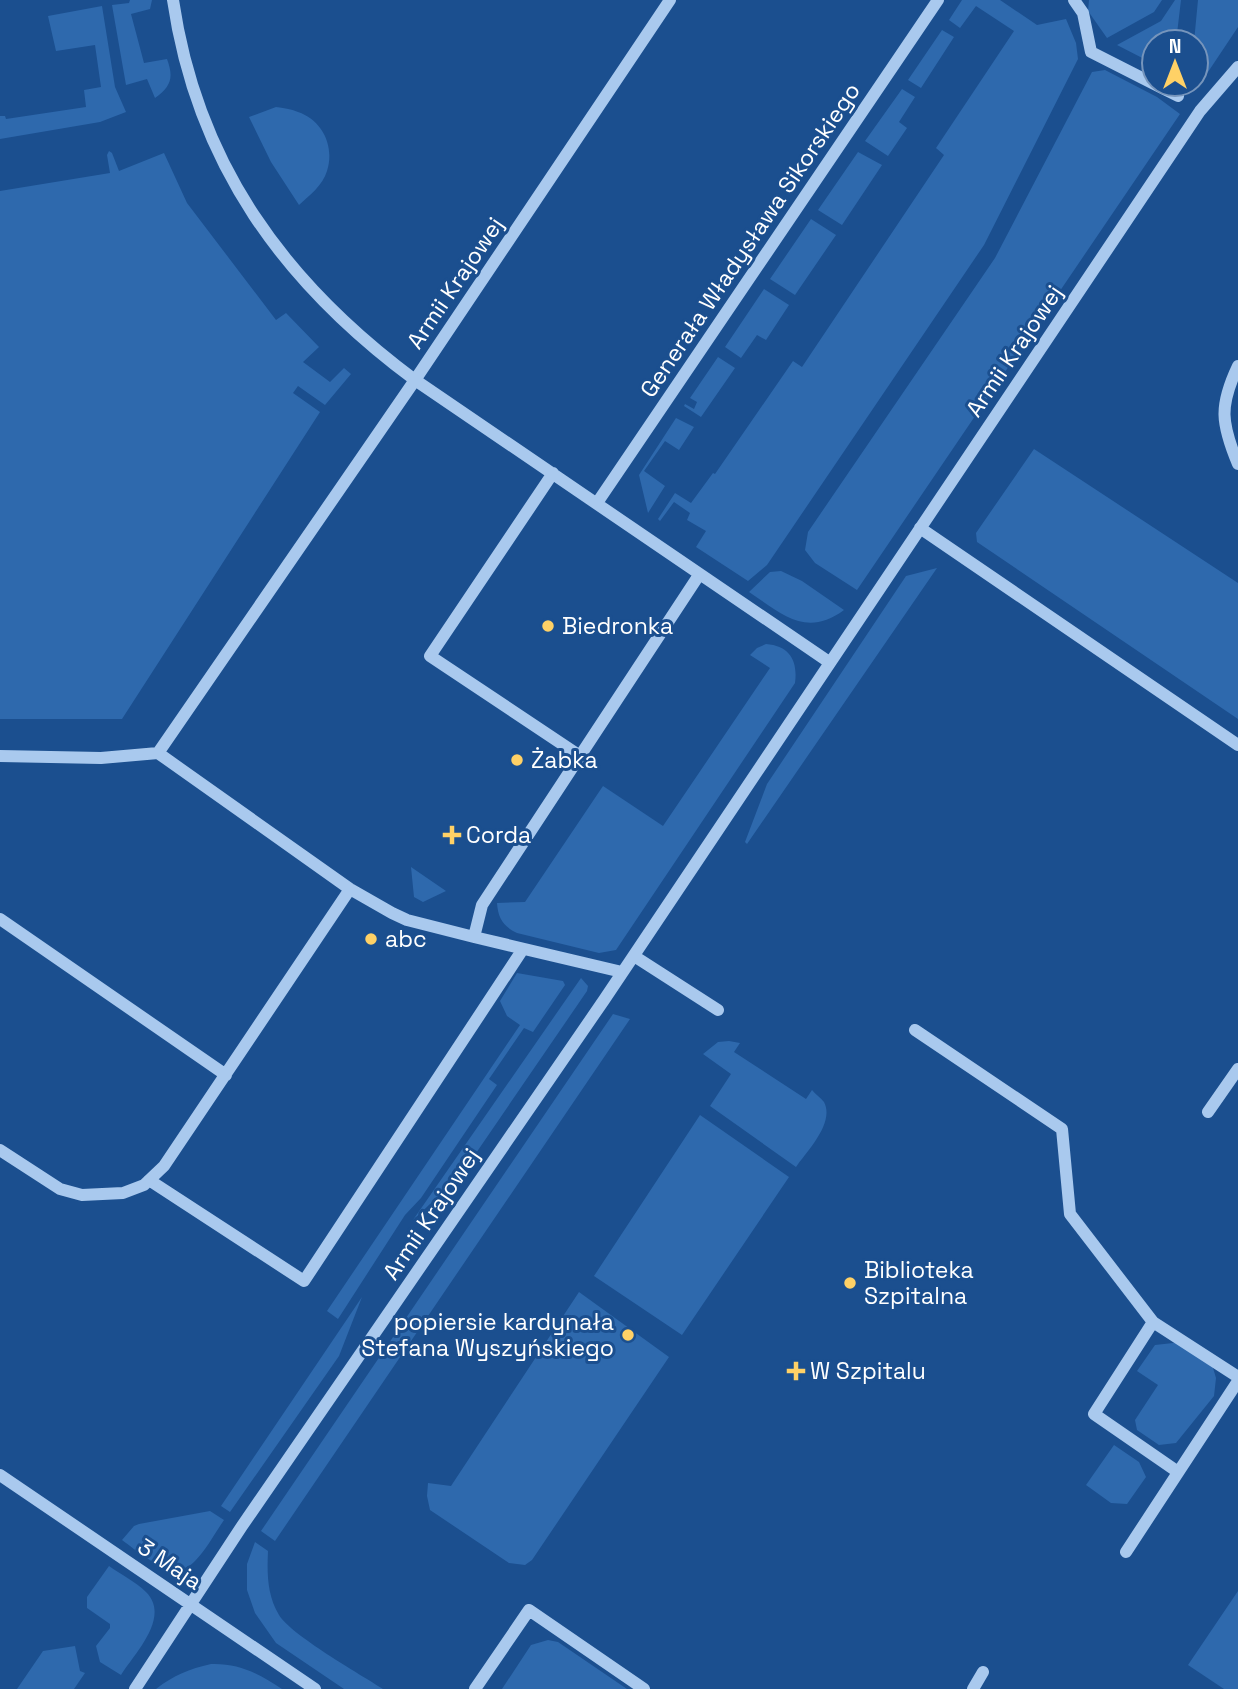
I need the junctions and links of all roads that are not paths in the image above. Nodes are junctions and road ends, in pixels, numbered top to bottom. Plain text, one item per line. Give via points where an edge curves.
1 (173, 0) edge
2 (670, 0) edge
3 (938, 0) edge
4 (1074, 0) edge
5 (1238, 67) edge
6 (1140, 77) edge
7 (1238, 366) edge
8 (415, 380) junction
9 (1238, 464) edge
10 (553, 474) junction
11 (597, 503) junction
12 (920, 528) junction
13 (699, 575) junction
14 (829, 662) junction
15 (1238, 745) edge
16 (158, 753) junction
17 (0, 756) edge
18 (580, 756) junction
19 (350, 889) junction
20 (0, 919) edge
21 (474, 937) junction
22 (523, 949) junction
23 (634, 956) junction
24 (622, 972) junction
25 (718, 1010) dead end
26 (915, 1030) dead end
27 (1238, 1069) edge
28 (226, 1074) junction
29 (1208, 1112) dead end
30 (0, 1150) edge
31 (149, 1181) junction
32 (1153, 1322) junction
33 (1238, 1379) edge
34 (1178, 1472) junction
35 (0, 1475) edge
36 (1126, 1552) dead end
37 (192, 1604) junction
38 (983, 1672) dead end
39 (135, 1689) edge
40 (315, 1689) edge
41 (475, 1689) edge
42 (644, 1689) edge
43 (973, 1689) edge

1 - 8 street via 190,85 234,185 261,227 317,294
2 - 8 street, Armii Krajowej
3 - 11 street, Generała Władysława Sikorskiego
4 - 6 street via 1083,13 1091,52
5 - 12 street, Armii Krajowej via 1200,111
7 - 9 street via 1225,394 1224,426
8 - 10 street, Armii Krajowej
8 - 16 street, Armii Krajowej
10 - 11 street, Armii Krajowej
10 - 18 street via 430,656
11 - 13 street, Armii Krajowej
12 - 14 street, Armii Krajowej
12 - 15 street
13 - 14 street, Armii Krajowej
13 - 18 street
14 - 23 street, Armii Krajowej
16 - 17 street via 101,758
16 - 19 street
18 - 21 street via 482,905
19 - 21 street via 407,920
19 - 28 street
20 - 28 street
21 - 22 street
22 - 24 street
22 - 31 street via 304,1281
23 - 24 street, Armii Krajowej
23 - 25 street
24 - 37 street, Armii Krajowej
26 - 32 street via 1062,1129 1070,1214
27 - 29 street
28 - 31 street
30 - 31 street via 60,1189 82,1195 123,1193
32 - 33 street
32 - 34 street via 1094,1414
33 - 34 street
34 - 36 street
35 - 37 street, 3 Maja
37 - 39 street, Armii Krajowej
37 - 40 street, 3 Maja
38 - 43 street
41 - 42 street via 529,1610

